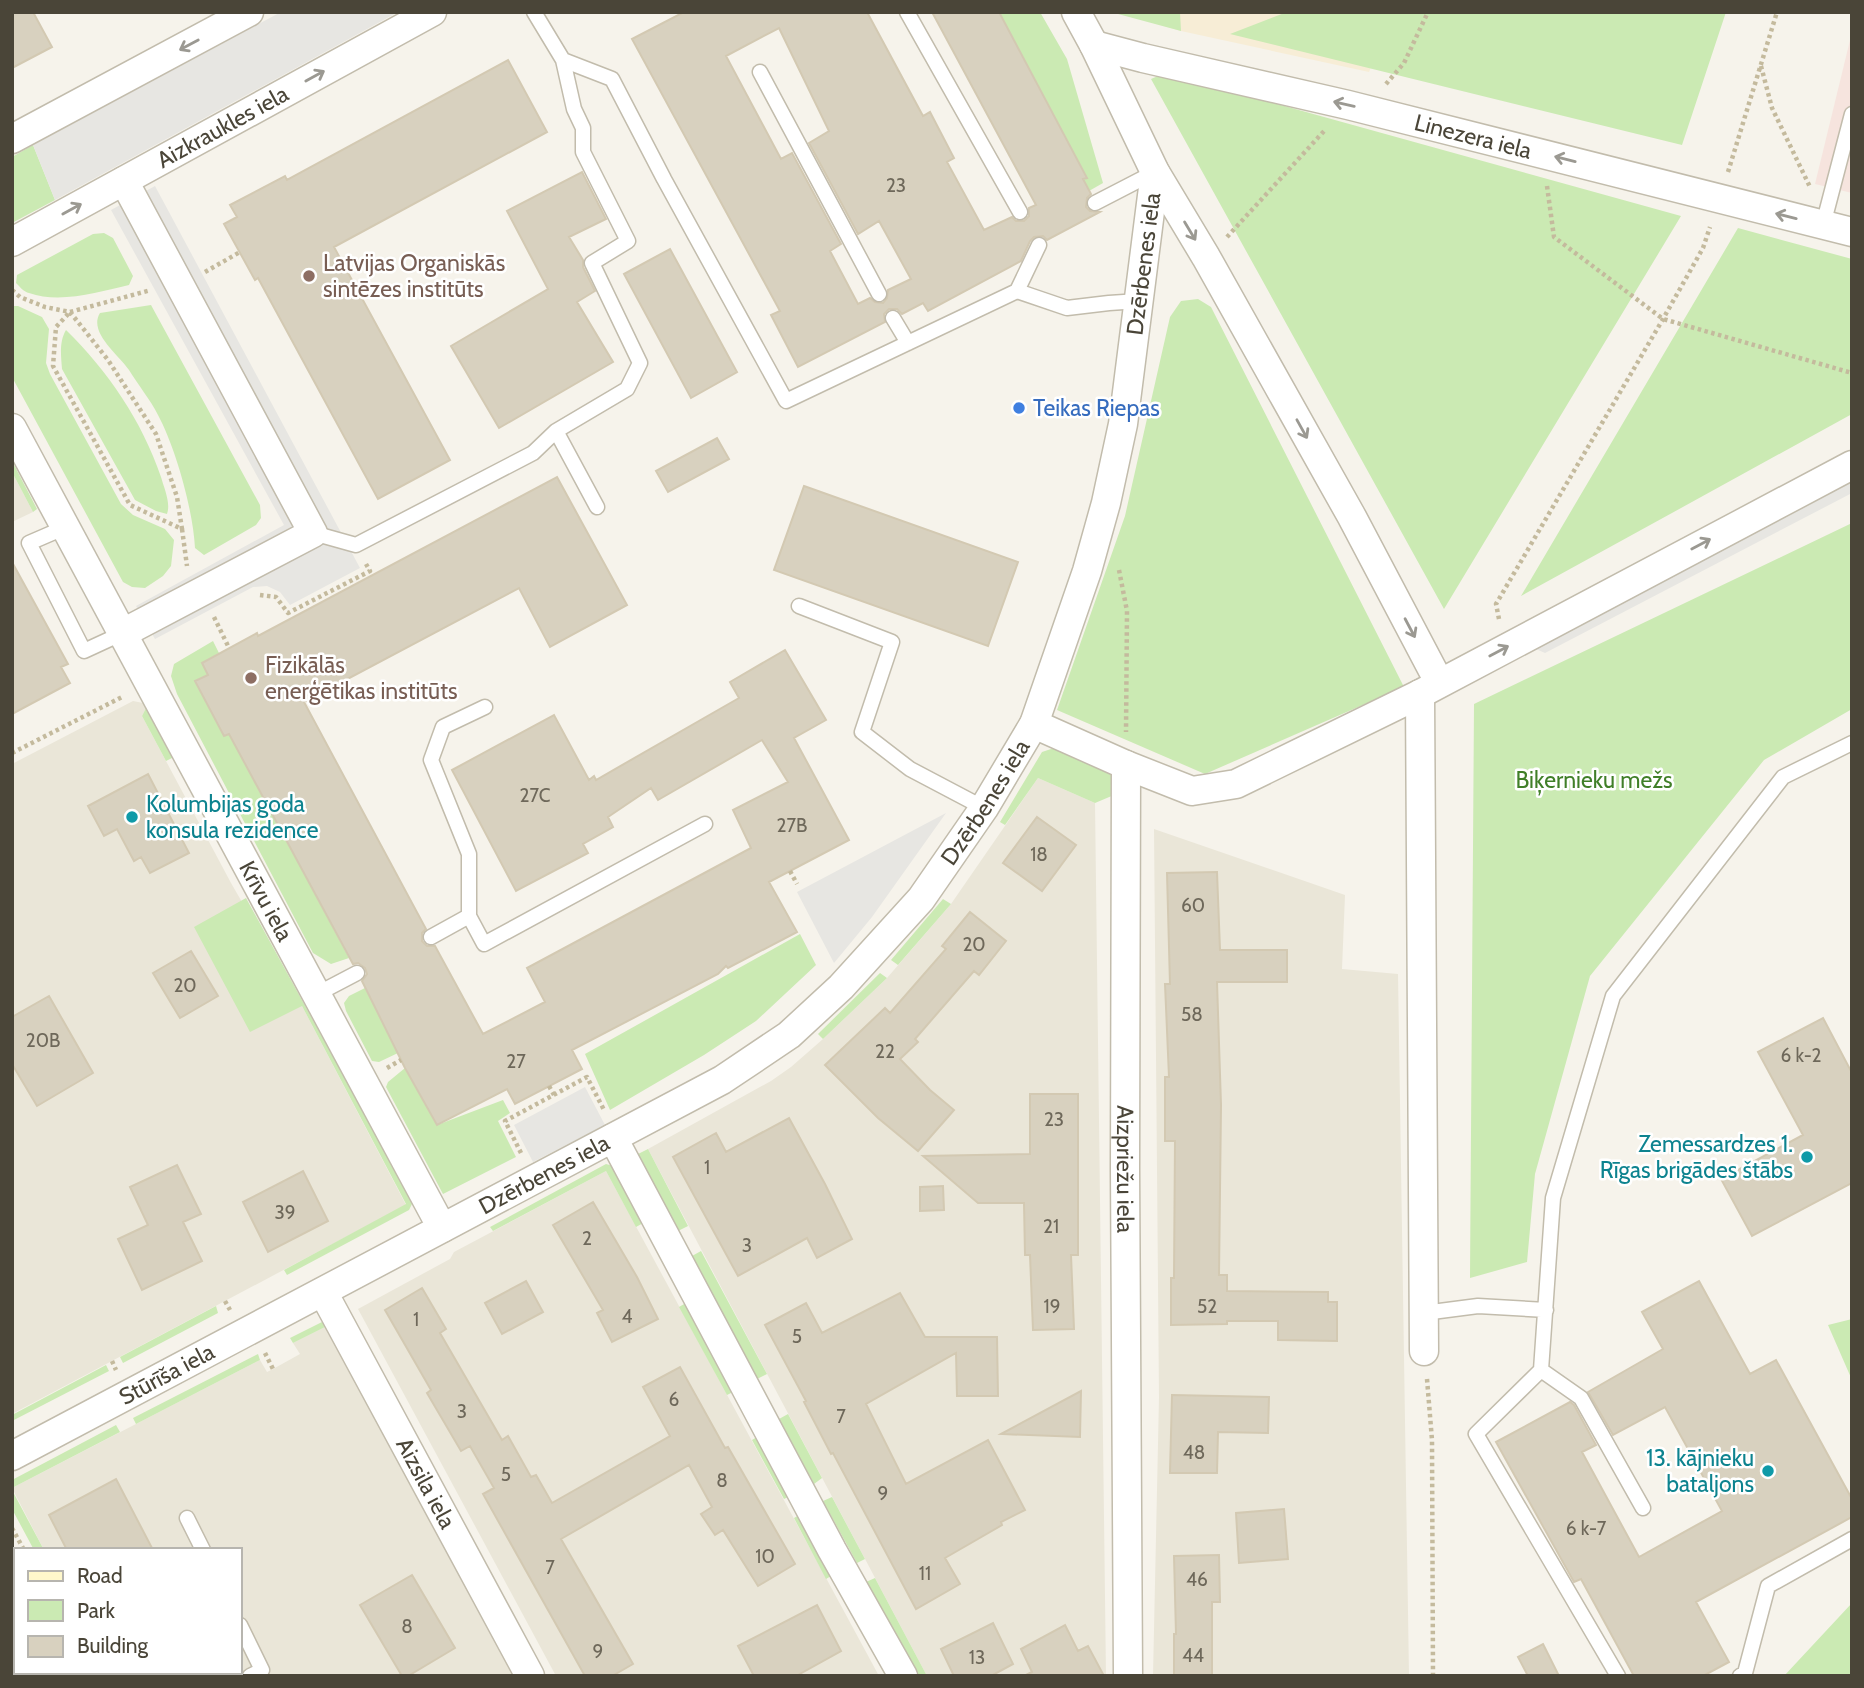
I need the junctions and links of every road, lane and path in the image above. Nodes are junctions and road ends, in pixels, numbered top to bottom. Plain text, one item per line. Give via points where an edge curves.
1 (249, 12) edge
2 (432, 12) edge
3 (534, 12) edge
4 (907, 12) edge
5 (1076, 12) edge
6 (1428, 12) edge
7 (1777, 12) edge
8 (1094, 44) junction
9 (563, 60) junction
10 (1761, 65) junction
11 (760, 72) dead end
12 (1386, 84) dead end
13 (1348, 105) junction
14 (1852, 114) edge
15 (1850, 130) edge
16 (12, 139) edge
17 (1543, 154) junction
18 (1155, 172) junction
19 (124, 181) junction
20 (1812, 191) dead end
21 (1721, 199) junction
22 (1095, 203) dead end
23 (1020, 212) dead end
24 (1823, 225) junction
25 (1852, 232) edge
26 (12, 242) edge
27 (1039, 245) dead end
28 (240, 252) dead end
29 (1206, 257) junction
30 (177, 282) junction
31 (12, 290) edge
32 (1017, 291) junction
33 (880, 294) dead end
34 (1139, 301) junction
35 (70, 312) junction
36 (893, 318) dead end
37 (1662, 319) junction
38 (908, 343) junction
39 (1852, 373) edge
40 (12, 428) edge
41 (555, 430) junction
42 (1852, 465) edge
43 (597, 507) dead end
44 (66, 527) junction
45 (313, 533) junction
46 (1117, 557) dead end
47 (800, 606) dead end
48 (214, 617) dead end
49 (123, 633) junction
50 (229, 648) dead end
51 (1505, 648) junction
52 (150, 682) junction
53 (1429, 688) junction
54 (485, 707) dead end
55 (1034, 724) junction
56 (1852, 743) edge
57 (12, 753) edge
58 (1126, 765) junction
59 (984, 808) junction
60 (705, 824) dead end
61 (790, 871) dead end
62 (797, 884) dead end
63 (469, 916) junction
64 (431, 937) dead end
65 (358, 973) dead end
66 (317, 994) junction
67 (549, 1086) dead end
68 (554, 1095) junction
69 (611, 1128) junction
70 (525, 1160) dead end
71 (442, 1228) junction
72 (323, 1292) junction
73 (1546, 1310) junction
74 (1424, 1313) junction
75 (1424, 1350) joint
76 (1541, 1370) junction
77 (12, 1456) edge
78 (1643, 1508) dead end
79 (187, 1518) dead end
80 (12, 1528) edge
81 (1852, 1539) edge
82 (23, 1548) edge
83 (202, 1548) edge
84 (242, 1629) edge
85 (250, 1676) edge
86 (530, 1676) edge
87 (903, 1676) edge
88 (1128, 1676) edge
89 (1433, 1676) edge
90 (1618, 1676) edge
91 (1740, 1676) edge

1 -> 16 street
19 -> 2 street, Aizkraukles iela
3 - 9 lane
4 - 23 lane
5 - 8 street, Dzērbenes iela
6 - 12 path via 1404,63
7 - 10 path
13 -> 8 street, Linezera iela
8 - 18 street, Dzērbenes iela
9 - 38 lane via 612,79 786,401
9 - 41 lane via 583,128 583,152 628,241 592,263 640,363 627,390
10 - 20 path via 1772,108
10 - 21 path
11 - 33 lane
13 - 17 street, Linezera iela
13 - 29 path
14 - 15 lane
15 - 24 lane
21 -> 17 street, Linezera iela
17 - 37 path via 1554,237
18 - 22 lane
18 -> 29 street
18 - 34 street, Dzērbenes iela
26 -> 19 street, Aizkraukles iela
19 - 30 street
24 -> 21 street, Linezera iela
21 - 37 path via 1703,248
24 - 25 street, Linezera iela
27 - 32 lane
28 - 30 path
29 -> 53 street via 1352,517
30 - 35 path
30 - 45 street
31 - 35 path via 46,307
32 - 34 lane via 1067,308
32 - 38 lane
34 - 55 street, Dzērbenes iela via 1123,424 1106,503
35 - 35 path via 156,434 183,529 130,505 53,366 57,327
36 - 38 lane
37 - 39 path
37 - 51 path via 1496,604
40 - 44 street, Krīvu iela
41 - 43 lane
41 - 45 lane via 533,453 356,545
51 -> 42 street
44 - 49 street, Krīvu iela
44 - 49 lane via 29,543 84,651
45 - 49 street
46 - 58 path via 1128,611
47 - 59 lane via 892,642 862,732 910,769
48 - 50 path
49 - 52 street, Krīvu iela
53 -> 51 street
52 - 57 path
52 - 66 street, Krīvu iela
53 - 58 street via 1236,784 1192,790
53 - 74 street
54 - 63 lane via 443,727 431,760 469,854
55 - 58 street
55 - 59 street, Dzērbenes iela
56 - 73 lane via 1783,777 1613,996 1553,1198
58 - 88 street, Aizpriežu iela
59 - 69 street, Dzērbenes iela via 921,899 841,987 789,1035 722,1080
60 - 63 lane via 484,944
61 - 62 path
63 - 64 lane
65 - 66 lane
66 - 71 street, Krīvu iela
67 - 68 path
68 - 69 path via 587,1077
68 - 70 path via 505,1121
69 - 71 street, Dzērbenes iela
69 - 87 street
71 - 72 street, Dzērbenes iela
72 - 77 street, Stūrīša iela
72 - 86 street, Aizsila iela
73 - 74 lane via 1478,1306
73 - 76 lane
74 - 75 street
75 - 89 path via 1432,1440
76 - 78 lane via 1581,1398
76 - 90 lane via 1476,1434
79 - 83 lane
80 - 82 path
81 - 91 lane via 1768,1586 1745,1673
84 - 85 lane via 262,1670

